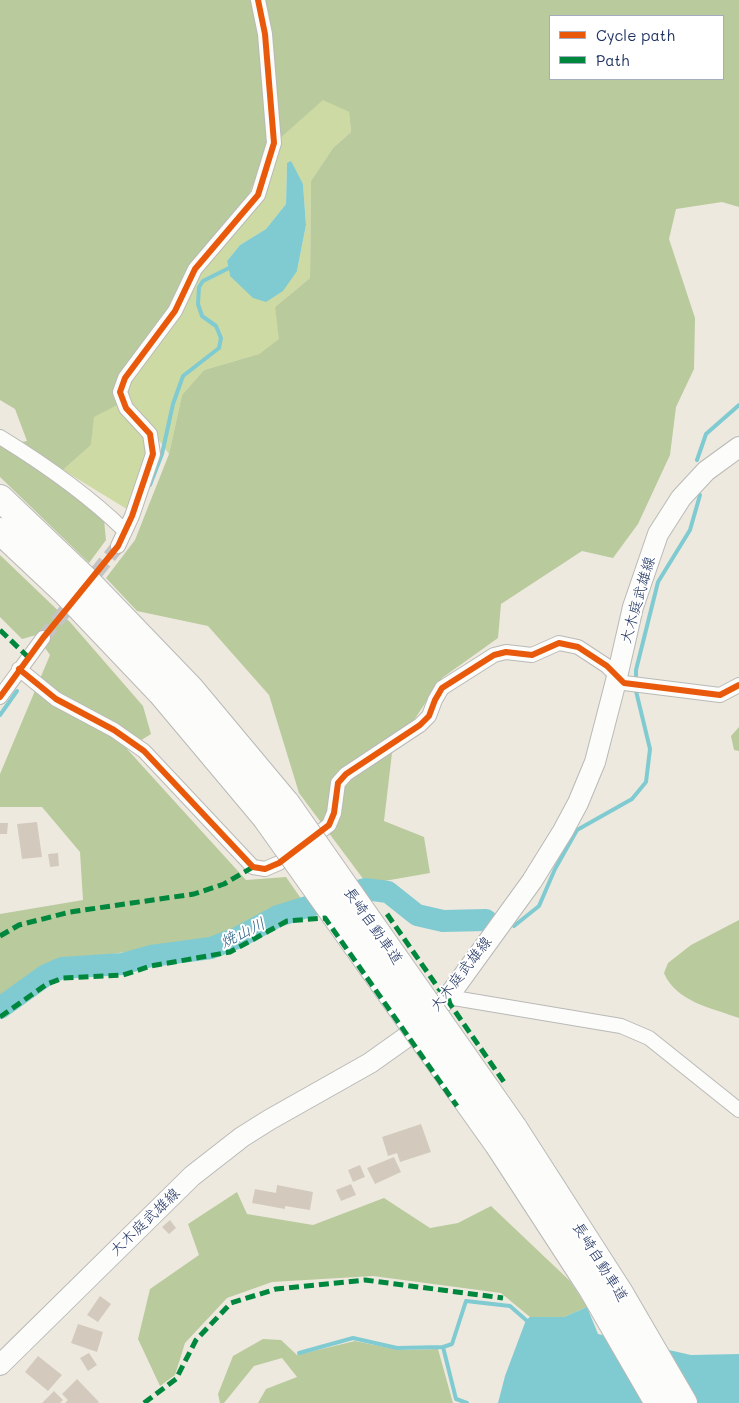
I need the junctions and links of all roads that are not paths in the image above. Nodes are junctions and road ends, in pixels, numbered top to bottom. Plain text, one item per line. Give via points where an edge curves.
1 (258, 0) edge
2 (0, 437) edge
3 (739, 447) edge
4 (0, 498) edge
5 (124, 530) junction
6 (0, 531) edge
7 (118, 546) tunnel mouth
8 (43, 638) tunnel mouth
9 (19, 669) junction
10 (630, 682) junction
11 (739, 685) edge
12 (0, 696) edge
13 (276, 810) junction
14 (448, 996) junction
15 (739, 1110) edge
16 (507, 1137) junction
17 (0, 1365) edge
18 (658, 1403) edge
19 (684, 1403) edge

1 - 5 street via 274,144 258,195 195,269 175,311 126,378 120,392 126,408 150,434 153,454
2 - 5 street via 98,506
3 - 10 main road, 大木庭武雄線 via 706,471 681,498 658,534 633,607
4 - 13 highway, 長崎自動車道 via 87,581 191,688
5 - 7 street
6 - 13 highway, 長崎自動車道 via 65,592
8 - 9 street
9 - 10 street via 56,699 114,730 144,751 253,867 265,869 279,863 329,825 334,814 338,783 346,774 420,726 429,716 442,688 494,655 506,652 532,654 560,643 578,647
9 - 12 street
10 - 11 street via 720,695
10 - 14 main road, 大木庭武雄線 via 567,824 532,881
13 - 16 highway, 長崎自動車道, bridge
14 - 15 street via 621,1026 649,1038
14 - 17 main road, 大木庭武雄線 via 408,1036 370,1063 242,1137 192,1176
16 - 18 highway, 長崎自動車道
16 - 19 highway, 長崎自動車道 via 620,1293

